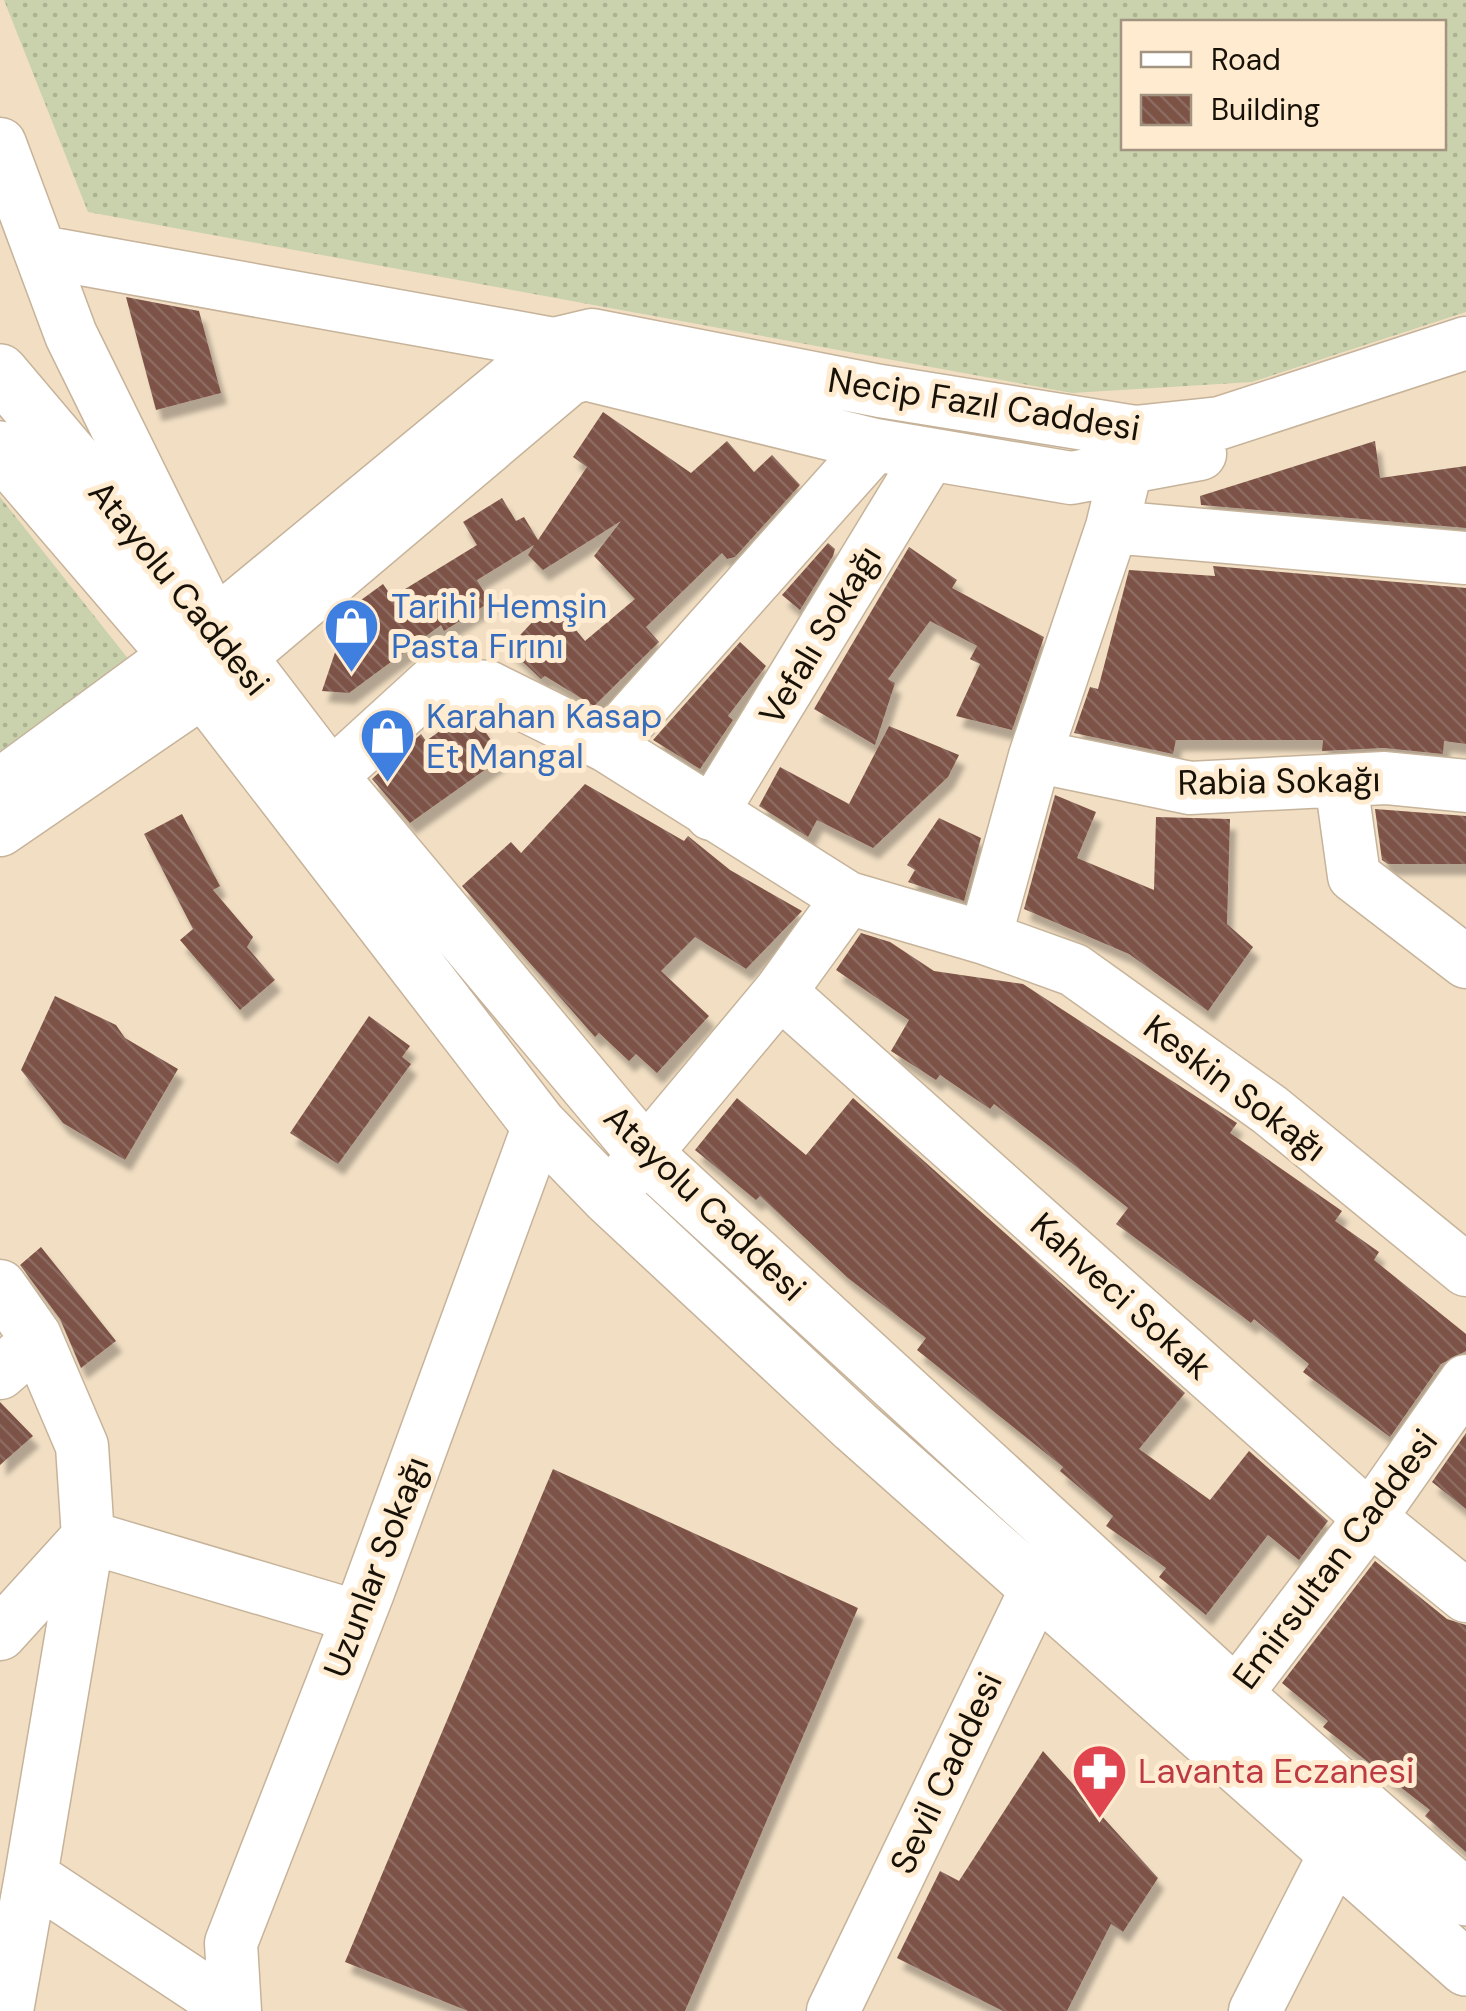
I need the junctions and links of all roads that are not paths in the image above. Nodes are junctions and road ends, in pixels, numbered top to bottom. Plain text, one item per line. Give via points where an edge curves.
1 (0, 144) edge
2 (42, 252) junction
3 (70, 335) junction
4 (1466, 343) edge
5 (562, 361) junction
6 (1466, 369) edge
7 (7, 379) edge
8 (875, 445) junction
9 (0, 449) edge
10 (1131, 451) junction
11 (930, 456) junction
12 (1112, 527) junction
13 (1466, 558) edge
14 (208, 657) junction
15 (607, 746) junction
16 (1035, 756) junction
17 (330, 777) junction
18 (1340, 782) junction
19 (0, 785) edge
20 (1466, 786) edge
21 (711, 814) junction
22 (0, 830) edge
23 (848, 898) junction
24 (985, 938) junction
25 (1466, 962) edge
26 (780, 992) junction
27 (540, 1125) junction
28 (647, 1156) junction
29 (610, 1197) junction
30 (1466, 1270) edge
31 (0, 1286) edge
32 (18, 1357) edge
33 (1466, 1381) edge
34 (1370, 1518) junction
35 (1063, 1537) junction
36 (88, 1538) junction
37 (1034, 1589) junction
38 (1466, 1596) edge
39 (358, 1617) junction
40 (0, 1634) edge
41 (1234, 1694) junction
42 (1203, 1738) junction
43 (1335, 1854) junction
44 (30, 1876) junction
45 (1466, 1898) edge
46 (1466, 1968) edge
47 (7, 2011) edge
48 (235, 2011) edge
49 (833, 2011) edge
50 (1255, 2011) edge

1 - 2 street
2 - 3 street
2 - 5 street, Necip Fazıl Caddesi
3 - 7 street via 59,371
3 - 14 street
4 - 10 street, Necip Fazıl Caddesi
5 - 8 street, Necip Fazıl Caddesi via 585,374
5 - 10 street, Necip Fazıl Caddesi via 592,335 880,391
5 - 14 street
6 - 10 street, Necip Fazıl Caddesi via 1179,460
7 - 14 main road, Atayolu Caddesi
8 - 11 street, Necip Fazıl Caddesi
8 - 15 street
9 - 14 main road, Atayolu Caddesi
10 - 11 street, Necip Fazıl Caddesi via 1071,478
10 - 12 street
11 - 21 street, Vefalı Sokağı
12 - 13 street
12 - 16 street
14 - 17 main road, Atayolu Caddesi
14 - 19 street
14 - 22 street
14 - 27 main road, Atayolu Caddesi
15 - 17 street, Keskin Sokağı via 488,688 432,683
15 - 21 street, Keskin Sokağı
16 - 18 street, Rabia Sokağı via 1190,788
16 - 24 street
17 - 28 main road, Atayolu Caddesi
18 - 20 street, Rabia Sokağı via 1386,778
18 - 25 street via 1354,876
21 - 23 street, Keskin Sokağı
23 - 24 street, Keskin Sokağı
23 - 26 street
24 - 30 street, Keskin Sokağı via 1074,970 1270,1110
26 - 28 street
26 - 34 street, Kahveci Sokak
27 - 29 main road, Atayolu Caddesi
27 - 39 street, Uzunlar Sokağı
28 - 29 street
28 - 35 main road, Atayolu Caddesi
29 - 37 main road, Atayolu Caddesi
31 - 32 street
32 - 36 street via 82,1446
33 - 34 street, Emirsultan Caddesi
34 - 38 street, Kahveci Sokak
34 - 41 street, Emirsultan Caddesi
35 - 37 street, Sevil Caddesi
35 - 41 main road, Atayolu Caddesi
36 - 39 street
36 - 40 street
36 - 44 street
37 - 42 main road, Atayolu Caddesi
37 - 49 street, Sevil Caddesi
39 - 48 street, Uzunlar Sokağı via 231,1943
41 - 42 street, Emirsultan Caddesi
41 - 45 main road, Atayolu Caddesi
42 - 43 main road, Atayolu Caddesi
43 - 46 main road, Atayolu Caddesi
43 - 50 street
44 - 47 street
44 - 48 street

